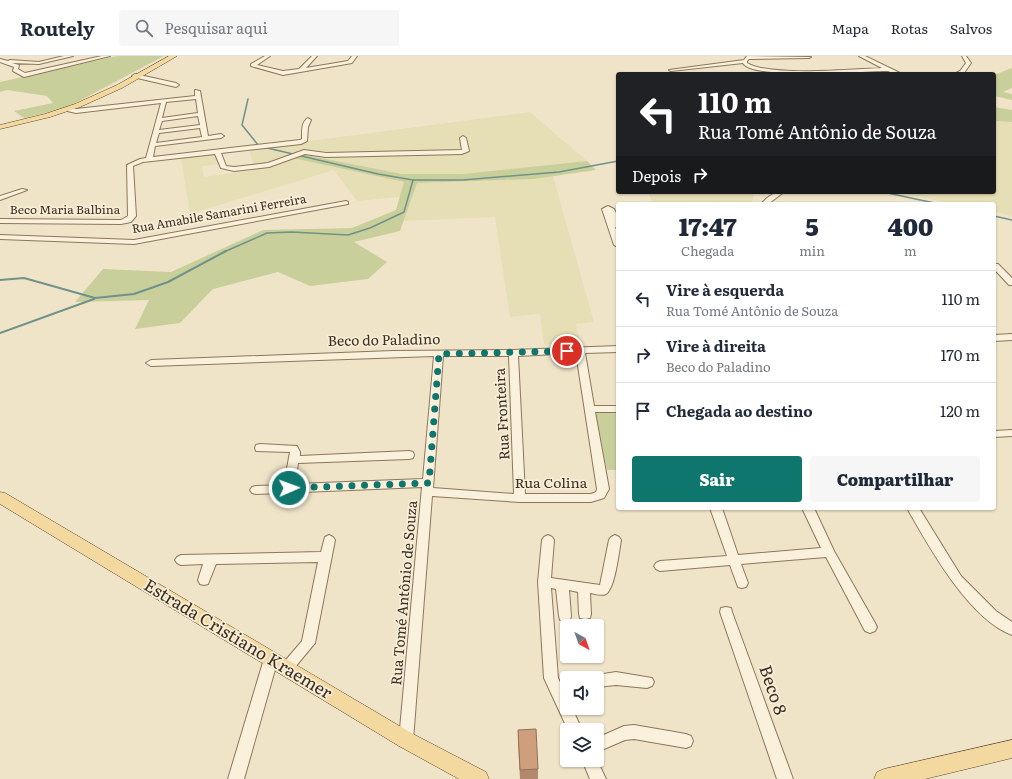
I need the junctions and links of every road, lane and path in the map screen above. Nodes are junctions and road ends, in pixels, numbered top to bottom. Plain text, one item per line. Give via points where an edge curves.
1 (71, 56) edge
2 (108, 56) edge
3 (174, 56) edge
4 (268, 56) edge
5 (315, 56) edge
6 (355, 56) edge
7 (861, 56) edge
8 (964, 56) edge
9 (805, 57) edge
10 (748, 58) edge
11 (2, 61) edge
12 (888, 69) junction
13 (301, 70) junction
14 (671, 70) dead end
15 (788, 72) edge
16 (832, 72) edge
17 (895, 72) edge
18 (962, 72) edge
19 (137, 76) junction
20 (176, 85) dead end
21 (164, 100) junction
22 (66, 110) junction
23 (201, 114) junction
24 (159, 120) junction
25 (308, 120) dead end
26 (203, 126) junction
27 (0, 127) edge
28 (156, 132) junction
29 (221, 136) dead end
30 (205, 138) junction
31 (463, 138) dead end
32 (152, 145) junction
33 (220, 150) junction
34 (149, 159) junction
35 (24, 190) dead end
36 (778, 194) edge
37 (0, 198) edge
38 (766, 202) edge
39 (346, 204) dead end
40 (616, 221) edge
41 (0, 222) edge
42 (0, 237) edge
43 (616, 239) edge
44 (996, 267) edge
45 (1012, 283) edge
46 (1012, 337) edge
47 (998, 338) edge
48 (616, 349) edge
49 (580, 351) junction
50 (513, 353) junction
51 (439, 354) junction
52 (151, 363) dead end
53 (616, 408) edge
54 (589, 410) junction
55 (1012, 433) edge
56 (996, 434) edge
57 (260, 448) dead end
58 (409, 455) dead end
59 (293, 460) junction
60 (289, 488) junction
61 (429, 488) junction
62 (256, 490) dead end
63 (0, 497) edge
64 (520, 498) junction
65 (717, 510) edge
66 (809, 510) edge
67 (914, 510) edge
68 (329, 540) dead end
69 (548, 540) dead end
70 (615, 540) dead end
71 (829, 552) junction
72 (326, 557) junction
73 (733, 559) junction
74 (181, 560) dead end
75 (211, 560) junction
76 (660, 566) dead end
77 (204, 580) dead end
78 (544, 582) junction
79 (742, 583) dead end
80 (562, 584) junction
81 (584, 588) junction
82 (726, 612) dead end
83 (585, 614) dead end
84 (565, 616) dead end
85 (870, 627) dead end
86 (1012, 630) edge
87 (279, 664) junction
88 (604, 679) edge
89 (648, 682) dead end
90 (560, 691) edge
91 (406, 740) junction
92 (686, 741) dead end
93 (604, 742) edge
94 (1012, 749) edge
95 (592, 767) edge
96 (236, 779) edge
97 (479, 779) edge
98 (598, 779) edge
99 (785, 779) edge
100 (884, 779) edge

1 - 11 street via 39,63
2 - 11 street via 22,74 15,70 17,66
3 - 19 main road
4 - 13 street via 253,65 282,73
5 - 13 street
6 - 13 street via 350,62
7 - 12 street
8 - 18 street via 969,63
9 - 10 street
10 - 14 street
10 - 15 street via 745,64 750,67 764,71
12 - 16 street
12 - 17 street
19 - 20 street
19 - 22 main road
21 - 22 street via 76,111
21 - 23 street via 197,93
21 - 24 street
22 - 27 main road
23 - 24 street
23 - 26 street
24 - 28 street
25 - 33 street, Beco Maria Balbina via 303,141
26 - 28 street
26 - 30 street
28 - 32 street
29 - 30 street
30 - 32 street
31 - 33 street via 466,151 462,152 326,155 304,152 269,165 234,169 223,167
32 - 34 street
33 - 34 street, Beco Maria Balbina
34 - 41 street, Beco Maria Balbina via 130,165 132,216 128,220
35 - 37 street
36 - 38 street
39 - 42 street, Rua Amabile Samarini Ferreira via 134,242
40 - 43 street via 612,210 605,209
44 - 45 street
46 - 47 street
48 - 49 street, Beco do Paladino
49 - 50 street, Beco do Paladino
49 - 54 street, Rua Colina
50 - 51 street, Beco do Paladino
50 - 64 street, Rua Fronteira
51 - 52 street, Beco do Paladino
51 - 61 street, Rua Tomé Antônio de Souza
53 - 54 street
54 - 64 street, Rua Colina via 603,489 600,495 591,498
55 - 56 street
57 - 59 street via 292,449 295,452
58 - 59 street
59 - 60 street
60 - 61 street, Rua Colina
60 - 62 street, Rua Colina
61 - 64 street, Rua Colina
61 - 91 street, Rua Tomé Antônio de Souza
63 - 87 main road, Estrada Cristiano Kraemer
65 - 73 street
66 - 71 street
67 - 86 street via 957,580 991,615
68 - 72 street
69 - 78 street
70 - 81 street via 606,587 603,590
71 - 73 street
71 - 85 street
72 - 75 street
72 - 87 street via 308,643
73 - 76 street
73 - 79 street
74 - 75 street
75 - 77 street
78 - 80 street
78 - 90 street via 551,678
80 - 81 street
80 - 84 street
81 - 83 street
82 - 99 street, Beco 8
87 - 91 main road, Estrada Cristiano Kraemer
87 - 96 street
88 - 89 street via 619,678
91 - 97 main road, Estrada Cristiano Kraemer
92 - 93 street via 634,732 624,733
94 - 100 main road
95 - 98 street

